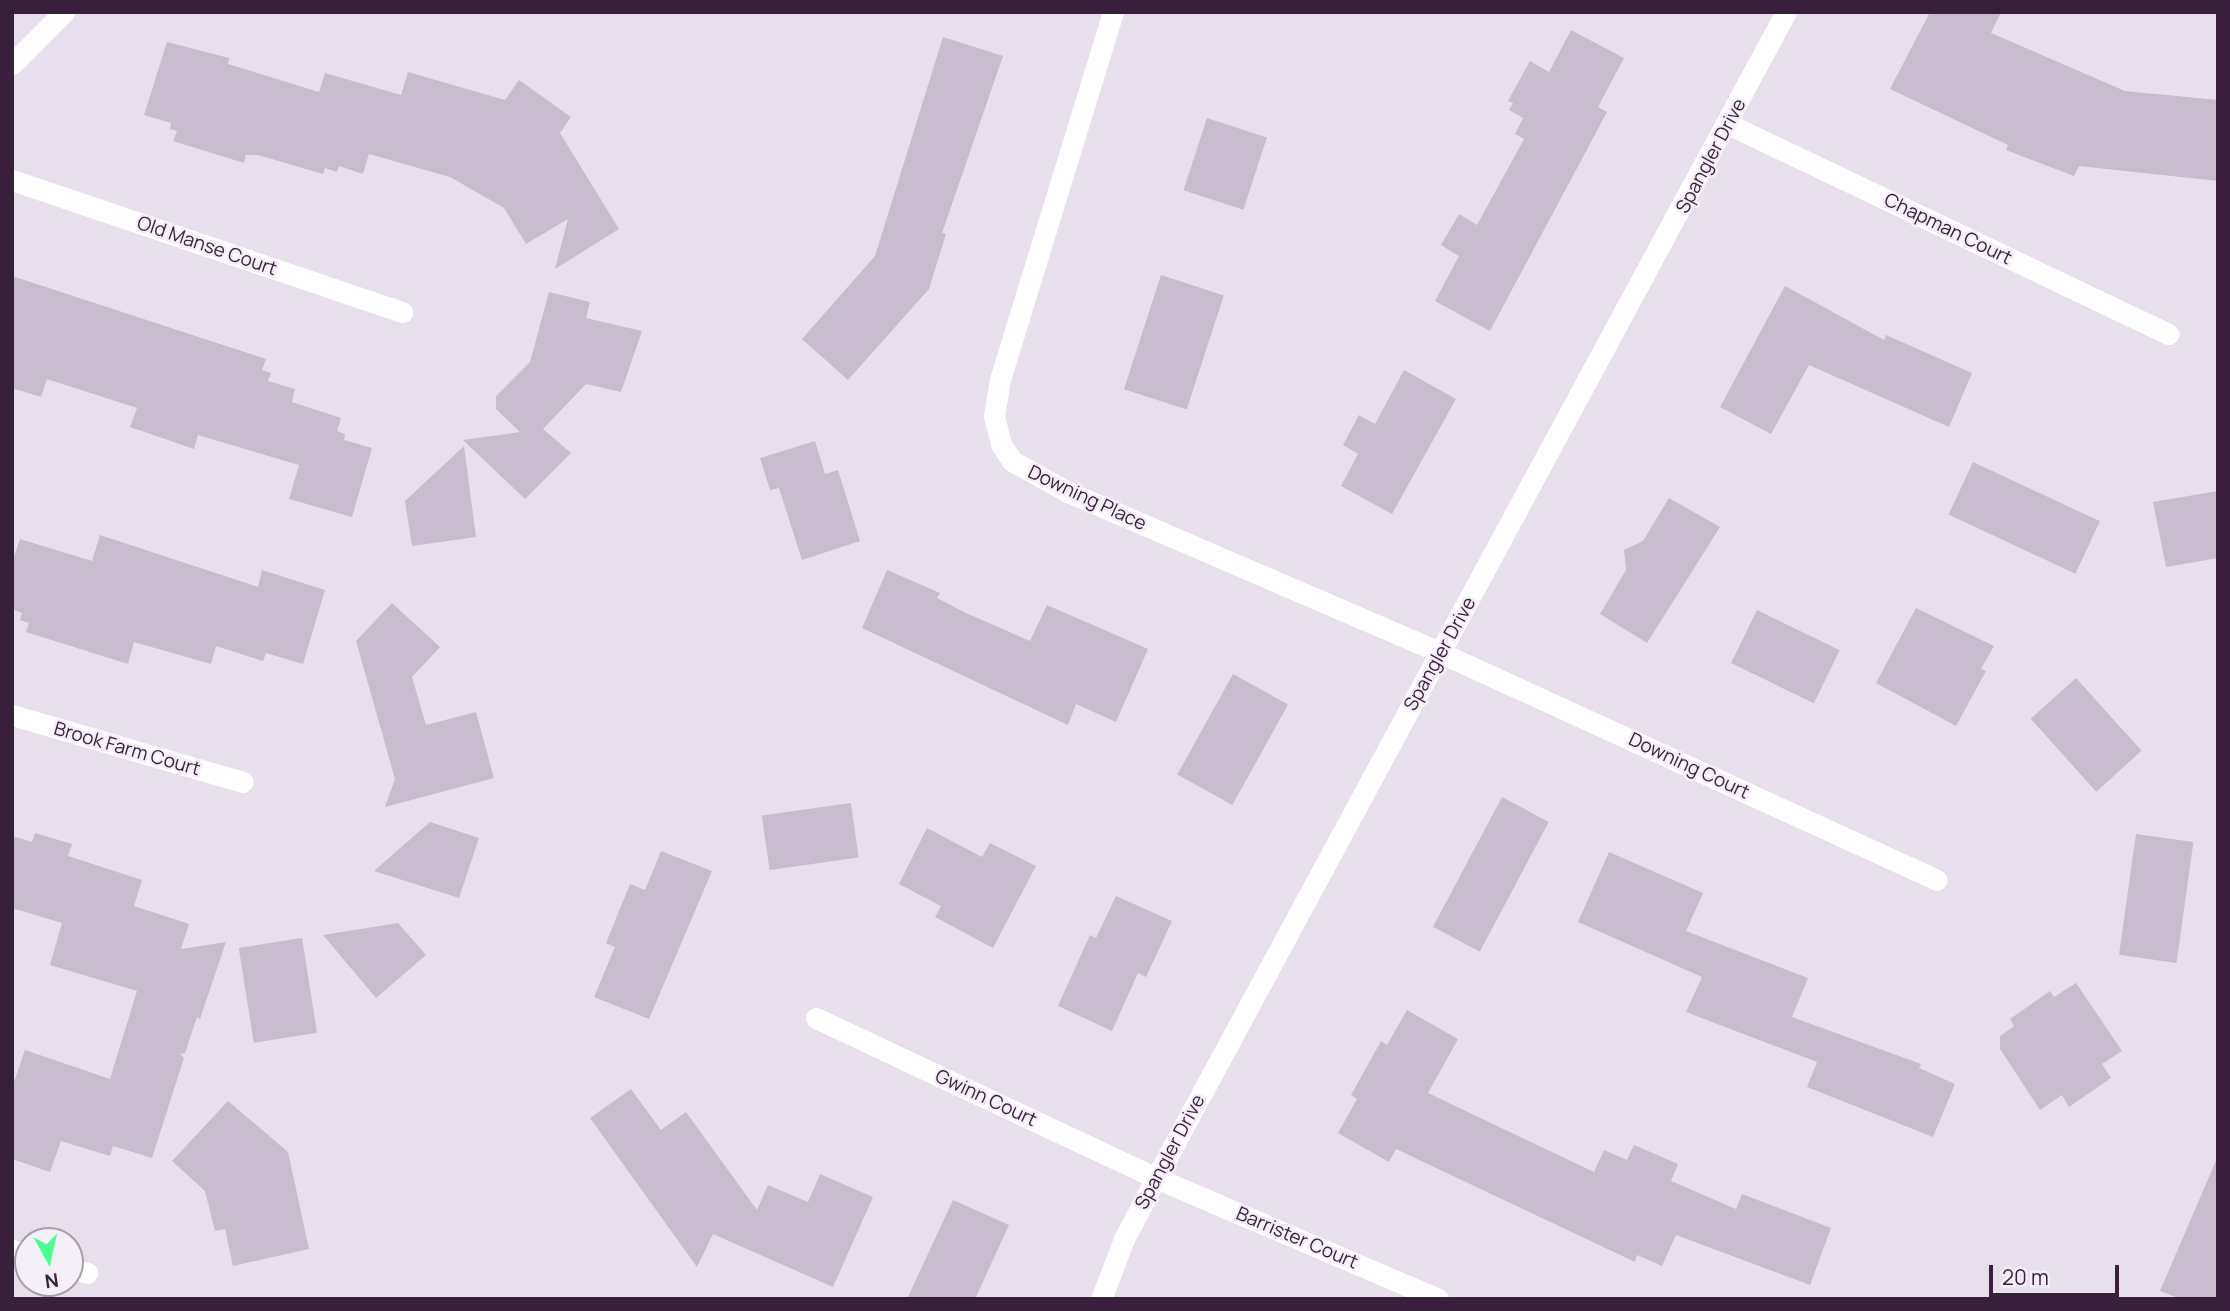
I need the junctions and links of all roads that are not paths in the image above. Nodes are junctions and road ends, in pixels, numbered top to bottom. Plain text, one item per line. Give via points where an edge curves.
1 (64, 12) edge
2 (1113, 12) edge
3 (1786, 12) edge
4 (12, 64) edge
5 (1728, 124) junction
6 (12, 180) edge
7 (402, 312) dead end
8 (2168, 334) dead end
9 (1441, 653) junction
10 (12, 715) edge
11 (242, 782) dead end
12 (1937, 880) dead end
13 (816, 1018) dead end
14 (1156, 1178) junction
15 (1101, 1299) edge
16 (1438, 1299) edge

1 - 4 street
2 - 9 street, Downing Place via 1000,379 994,416 1000,444 1012,461 1068,492
3 - 5 street, Spangler Drive
5 - 8 street, Chapman Court
5 - 9 street, Spangler Drive
6 - 7 street, Old Manse Court
9 - 12 street, Downing Court
9 - 14 street, Spangler Drive
10 - 11 street, Brook Farm Court
13 - 14 street, Gwinn Court
14 - 15 street, Spangler Drive via 1124,1239
14 - 16 street, Barrister Court

